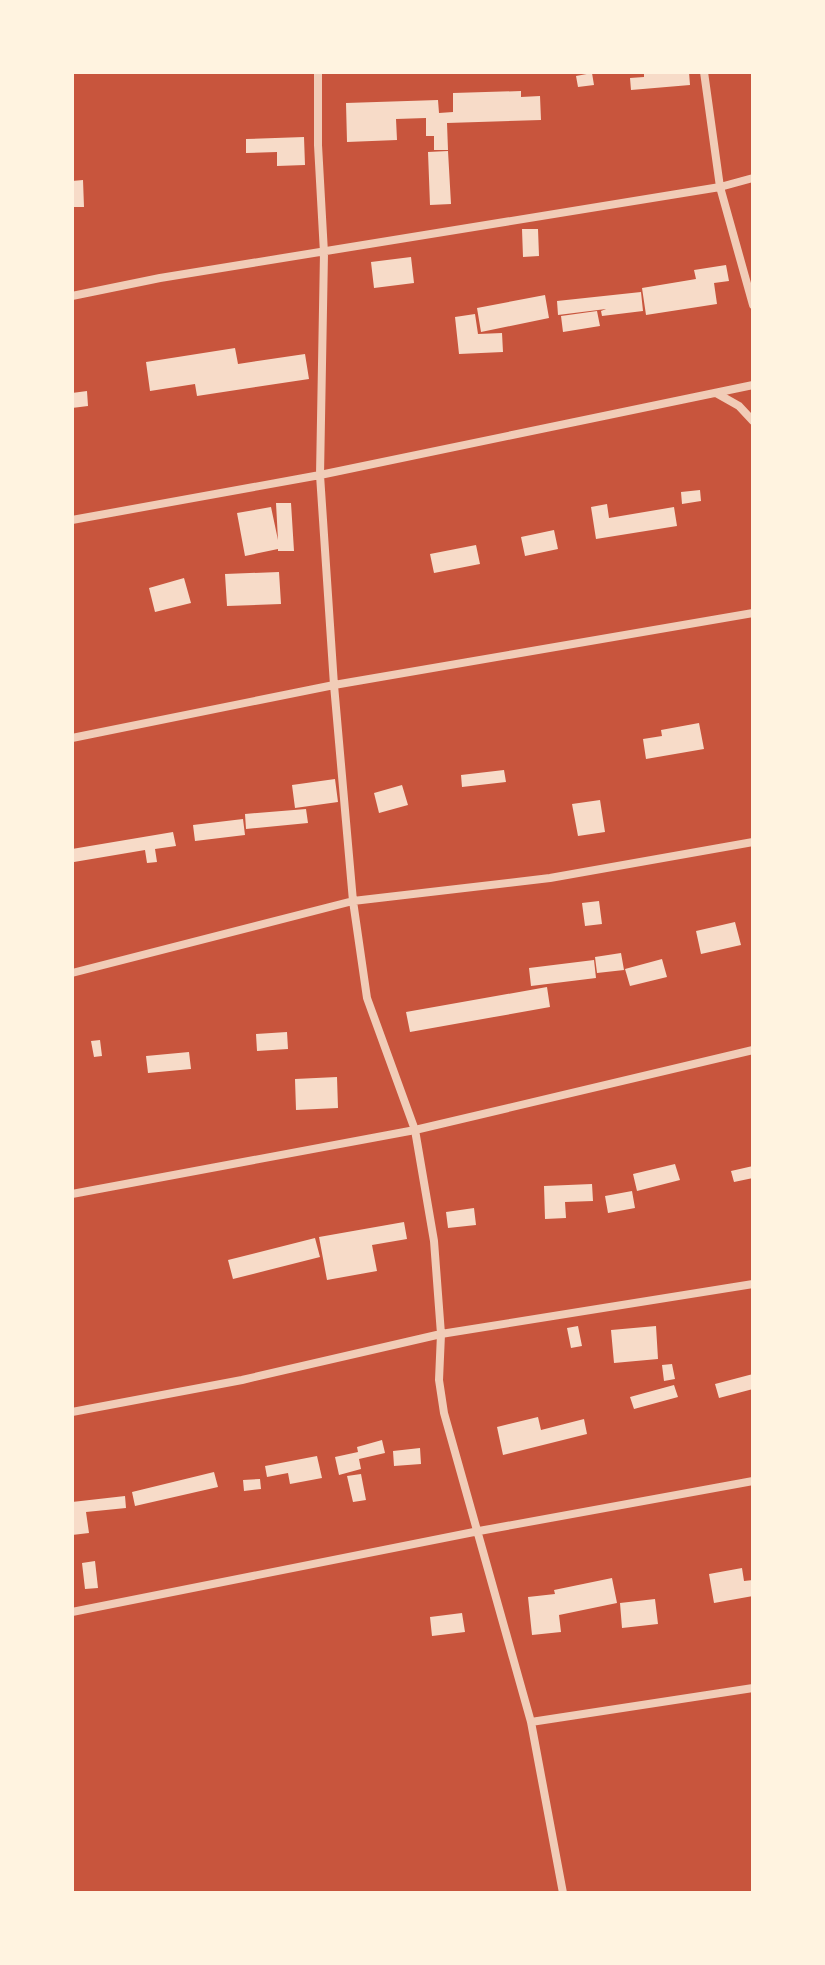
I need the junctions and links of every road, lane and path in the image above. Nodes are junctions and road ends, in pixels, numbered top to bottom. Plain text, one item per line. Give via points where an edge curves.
1 (318, 72) edge
2 (704, 72) edge
3 (753, 178) edge
4 (720, 187) junction
5 (324, 253) junction
6 (72, 296) edge
7 (753, 305) edge
8 (753, 385) edge
9 (715, 393) junction
10 (753, 421) edge
11 (320, 475) junction
12 (72, 520) edge
13 (753, 613) edge
14 (334, 685) junction
15 (72, 738) edge
16 (753, 842) edge
17 (353, 901) junction
18 (72, 973) edge
19 (753, 1050) edge
20 (415, 1130) junction
21 (72, 1194) edge
22 (753, 1284) edge
23 (441, 1334) junction
24 (72, 1412) edge
25 (753, 1481) edge
26 (479, 1531) junction
27 (72, 1612) edge
28 (753, 1688) edge
29 (531, 1722) junction
30 (563, 1893) edge

1 - 5 street
2 - 4 street
3 - 4 street
4 - 5 street
4 - 7 street
5 - 6 street
5 - 11 street
8 - 9 street
9 - 10 street
9 - 11 street
11 - 12 street
11 - 14 street
13 - 14 street
14 - 15 street
14 - 17 street
16 - 17 street via 550,878
17 - 18 street
17 - 20 street via 367,998
19 - 20 street
20 - 21 street
20 - 23 street via 434,1241
22 - 23 street
23 - 24 street
23 - 26 street via 444,1413
25 - 26 street
26 - 27 street
26 - 29 street
28 - 29 street
29 - 30 street

